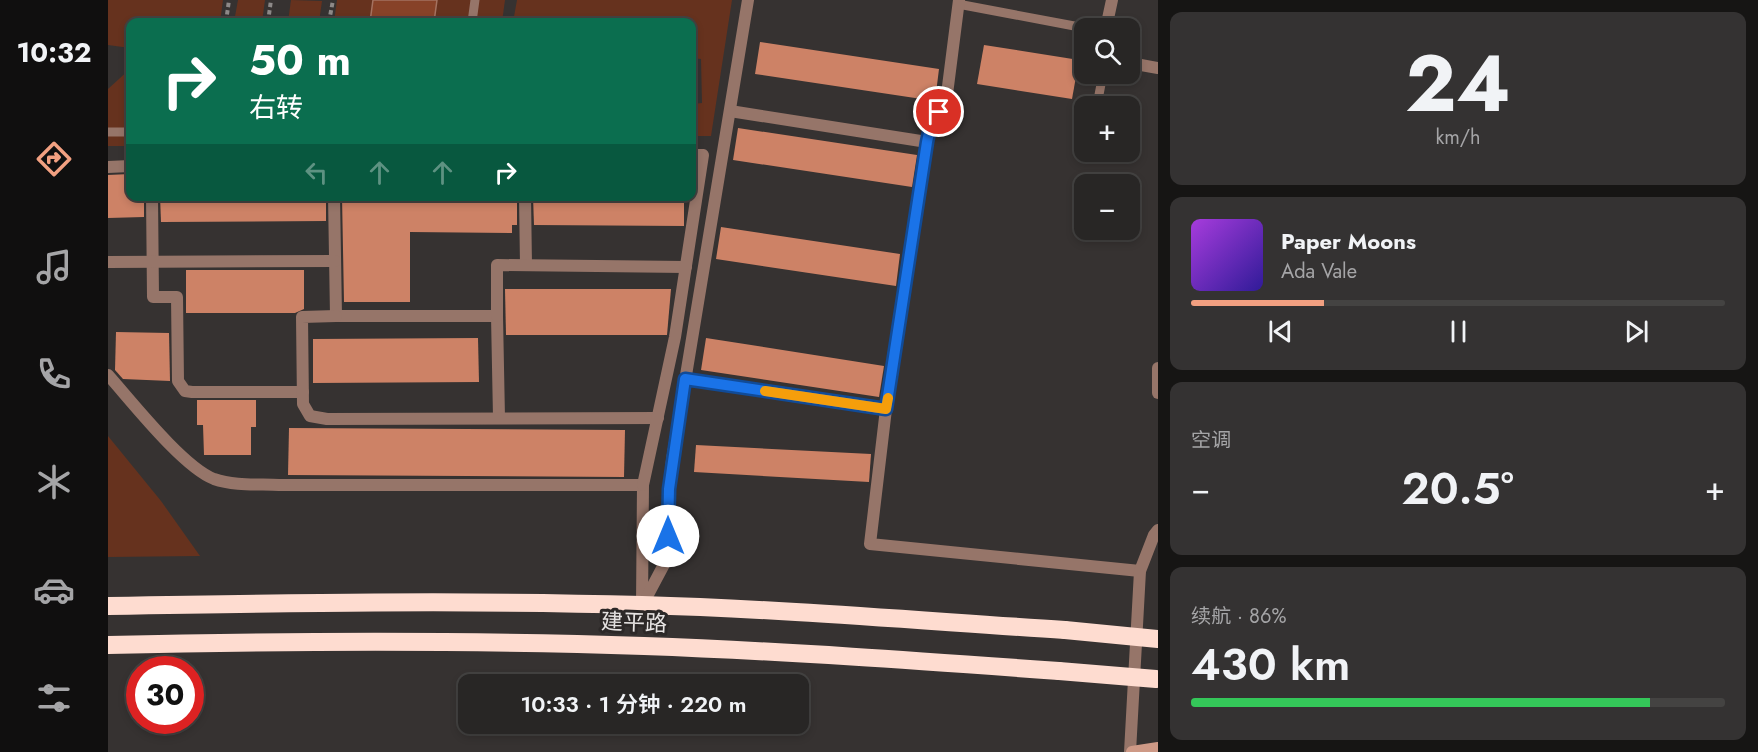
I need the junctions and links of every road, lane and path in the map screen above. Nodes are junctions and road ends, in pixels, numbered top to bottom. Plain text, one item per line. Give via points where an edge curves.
1 (229, 0) edge
2 (271, 0) edge
3 (333, 0) edge
4 (475, 0) edge
5 (748, 0) edge
6 (1112, 0) edge
7 (958, 2) edge
8 (227, 18) edge
9 (269, 18) edge
10 (330, 18) edge
11 (473, 18) edge
12 (1108, 18) edge
13 (1074, 26) edge
14 (1140, 65) edge
15 (1158, 68) edge
16 (730, 111) junction
17 (108, 132) edge
18 (126, 132) edge
19 (927, 142) junction
20 (696, 155) edge
21 (126, 166) edge
22 (108, 167) edge
23 (152, 201) edge
24 (334, 201) edge
25 (525, 201) edge
26 (335, 261) junction
27 (108, 262) edge
28 (152, 262) junction
29 (526, 266) junction
30 (686, 267) junction
31 (336, 316) junction
32 (497, 316) junction
33 (1158, 368) edge
34 (108, 375) edge
35 (685, 379) junction
36 (303, 392) junction
37 (1158, 393) edge
38 (886, 409) junction
39 (499, 418) junction
40 (658, 418) junction
41 (643, 485) junction
42 (1158, 530) edge
43 (1140, 571) junction
44 (642, 605) junction
45 (108, 606) edge
46 (1158, 639) edge
47 (108, 645) edge
48 (1157, 679) edge
49 (1158, 748) edge
50 (1131, 752) edge

1 - 8 path
2 - 9 path
3 - 10 path
4 - 11 lane
5 - 16 street
6 - 12 street
7 - 13 lane
7 - 19 street via 946,102 931,123
14 - 15 street
16 - 19 street
16 - 35 street
17 - 18 lane
19 - 38 street
20 - 30 street via 703,155
21 - 22 street
23 - 28 street
24 - 26 street
25 - 29 street
26 - 28 street
26 - 31 street
27 - 28 street
28 - 36 street via 153,297 177,297 180,386 192,393
29 - 30 street
29 - 32 street via 498,265
30 - 40 street
31 - 32 street
31 - 36 street via 302,316
32 - 39 street
33 - 37 street
34 - 41 street via 184,458 204,474 225,482
35 - 38 street
35 - 44 street via 669,489 668,557
36 - 39 street via 305,411 318,419
38 - 43 street via 870,544
39 - 40 street
40 - 41 street
41 - 44 street
42 - 43 street
43 - 50 street
44 - 45 highway, 建平路
44 - 46 highway, 建平路, bridge via 848,615
47 - 48 highway, 建平路, bridge via 425,641 644,646 843,655
49 - 50 street

